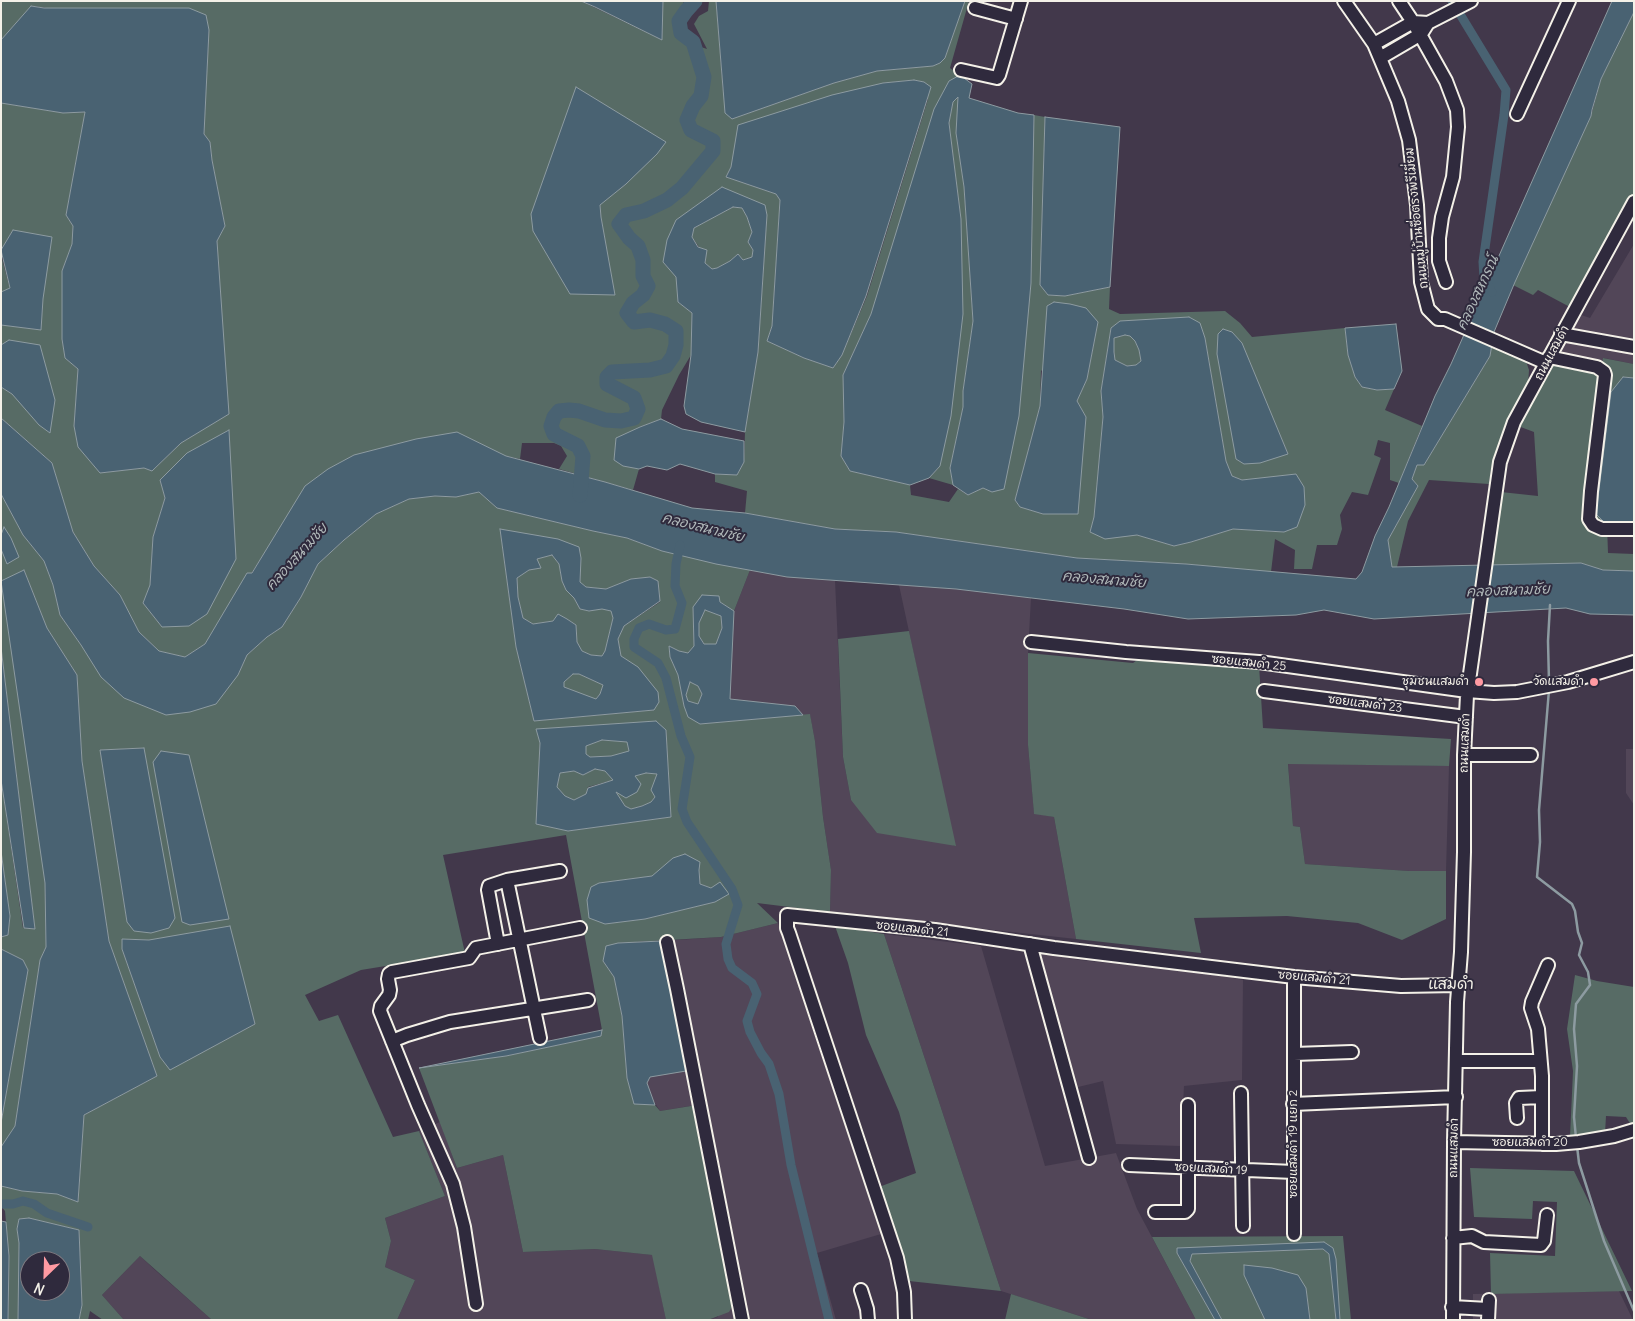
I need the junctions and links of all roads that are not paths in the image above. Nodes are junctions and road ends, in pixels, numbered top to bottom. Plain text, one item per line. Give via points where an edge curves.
1 (1021, 1) edge
2 (1344, 1) edge
3 (1399, 1) edge
4 (1569, 1) edge
5 (1466, 3) edge
6 (975, 8) dead end
7 (1016, 19) junction
8 (1413, 22) junction
9 (1428, 23) junction
10 (1421, 34) junction
11 (1374, 44) junction
12 (1380, 58) junction
13 (961, 70) dead end
14 (1517, 114) dead end
15 (1634, 202) edge
16 (1446, 282) dead end
17 (1561, 334) junction
18 (1634, 347) edge
19 (1548, 360) junction
20 (1634, 529) edge
21 (1031, 642) dead end
22 (1634, 662) edge
23 (1264, 691) dead end
24 (1467, 691) junction
25 (1466, 717) junction
26 (1464, 755) junction
27 (1531, 755) dead end
28 (560, 871) dead end
29 (507, 880) junction
30 (580, 928) dead end
31 (520, 939) junction
32 (667, 942) dead end
33 (498, 944) junction
34 (1030, 944) junction
35 (1548, 966) dead end
36 (1294, 977) junction
37 (1458, 984) junction
38 (588, 1000) dead end
39 (533, 1008) junction
40 (540, 1038) dead end
41 (392, 1041) junction
42 (1352, 1052) dead end
43 (1294, 1054) junction
44 (1456, 1061) junction
45 (1540, 1061) junction
46 (1241, 1093) dead end
47 (1456, 1097) junction
48 (1542, 1097) junction
49 (1293, 1104) junction
50 (1188, 1105) dead end
51 (1517, 1118) dead end
52 (1634, 1130) edge
53 (1454, 1142) junction
54 (1542, 1144) junction
55 (1089, 1158) dead end
56 (1129, 1165) dead end
57 (1188, 1168) junction
58 (1242, 1170) junction
59 (1294, 1172) junction
60 (1155, 1212) dead end
61 (1547, 1215) dead end
62 (1243, 1226) dead end
63 (1294, 1234) dead end
64 (1453, 1238) junction
65 (861, 1290) dead end
66 (476, 1304) dead end
67 (1488, 1309) edge
68 (1453, 1313) edge
69 (742, 1320) edge
70 (868, 1320) edge
71 (905, 1320) edge

1 - 7 street
2 - 11 street, ถนนหมู่บ้านซื่อตรงพรีเมี่ยม
3 - 8 street
4 - 14 street
5 - 9 street
6 - 7 street
7 - 13 street via 997,78
8 - 9 street
8 - 10 street
8 - 11 street
9 - 10 street
10 - 12 street
10 - 16 street via 1446,81 1458,127 1453,177 1440,227 1439,261
11 - 12 street, ถนนหมู่บ้านซื่อตรงพรีเมี่ยม
12 - 19 street, ถนนหมู่บ้านซื่อตรงพรีเมี่ยม via 1409,140 1421,282 1427,300 1434,303 1450,321
15 - 17 street, ถนนแสมดำ
17 - 18 street
17 - 19 street, ถนนแสมดำ
19 - 20 street, ถนนหมู่บ้านซื่อตรงพรีเมี่ยม via 1597,367 1604,372 1589,519 1602,529
19 - 24 street, ถนนแสมดำ via 1514,422 1501,458
21 - 24 street, ซอยแสมดำ 25 via 1259,662
22 - 24 street, ซอยแสมดำ 25 via 1568,682 1517,692
23 - 25 street, ซอยแสมดำ 23
24 - 25 street, ถนนแสมดำ
25 - 26 street, ถนนแสมดำ
26 - 27 street
26 - 37 street, ถนนแสมดำ via 1464,852
28 - 29 street
29 - 31 street
29 - 33 street via 489,886 488,890
30 - 31 street
31 - 33 street
31 - 39 street
32 - 69 street
33 - 41 street via 476,948 469,958 389,974 389,995 380,1011
34 - 36 street, ซอยแสมดำ 21
34 - 55 street
34 - 71 street, ซอยแสมดำ 21 via 935,930 787,915 788,934 897,1258 904,1292
35 - 45 street via 1531,1008 1538,1029
36 - 37 street, ซอยแสมดำ 21 via 1401,986
36 - 43 street, ซอยแสมดำ 19 แยก 2
37 - 44 street, ถนนแสมดำ
38 - 39 street
39 - 40 street
39 - 41 street via 450,1022
41 - 66 street via 453,1184 464,1227
42 - 43 street
43 - 49 street, ซอยแสมดำ 19 แยก 2
44 - 45 street
44 - 47 street, ถนนแสมดำ
45 - 48 street
46 - 58 street
47 - 49 street
47 - 53 street, ถนนแสมดำ
48 - 51 street via 1519,1098
48 - 54 street
49 - 59 street, ซอยแสมดำ 19 แยก 2
50 - 57 street
52 - 54 street, ซอยแสมดำ 20 via 1575,1142
53 - 54 street, ซอยแสมดำ 20
53 - 64 street, ถนนแสมดำ
56 - 57 street, ซอยแสมดำ 19
57 - 58 street, ซอยแสมดำ 19
57 - 60 street via 1188,1209 1185,1212
58 - 59 street, ซอยแสมดำ 19
58 - 62 street
59 - 63 street, ซอยแสมดำ 19 แยก 2
61 - 64 street via 1541,1245 1484,1242 1472,1236
64 - 68 street, ถนนแสมดำ
65 - 70 street
67 - 68 street

